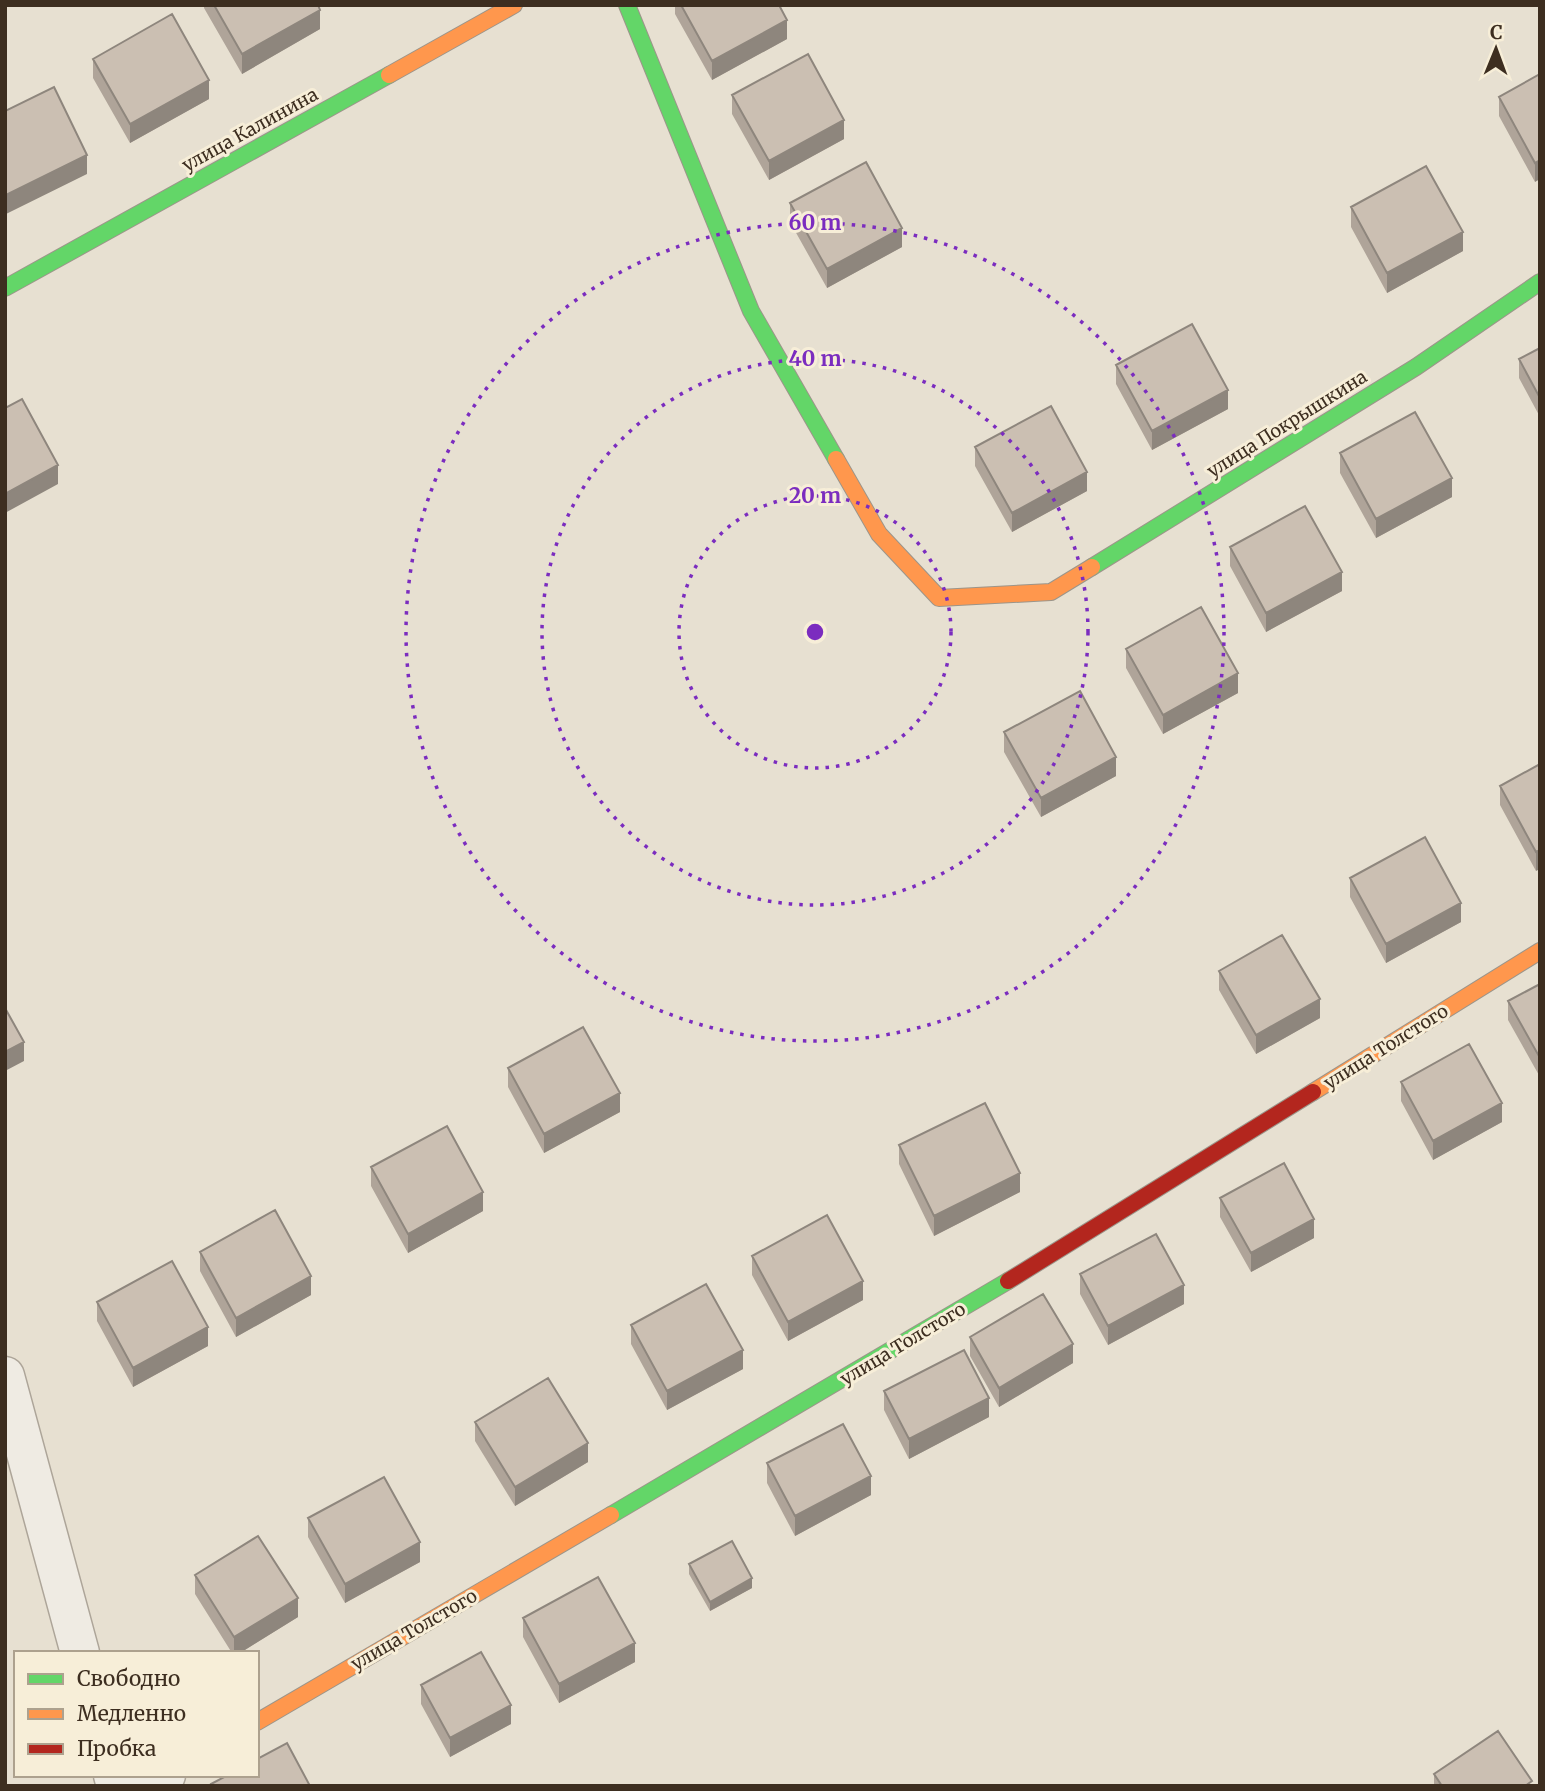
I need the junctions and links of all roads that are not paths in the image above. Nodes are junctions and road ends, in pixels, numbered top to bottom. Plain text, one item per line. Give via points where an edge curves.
1 (514, 5) edge
2 (627, 5) edge
3 (1540, 282) edge
4 (5, 288) edge
5 (1540, 951) edge
6 (5, 1376) edge
7 (79, 1651) edge
8 (259, 1721) edge

1 - 4 street, улица Калинина
2 - 3 street, улица Покрышкина via 751,311 879,534 939,598 1051,592 1416,367
5 - 8 street, улица Толстого via 946,1319
6 - 7 street

